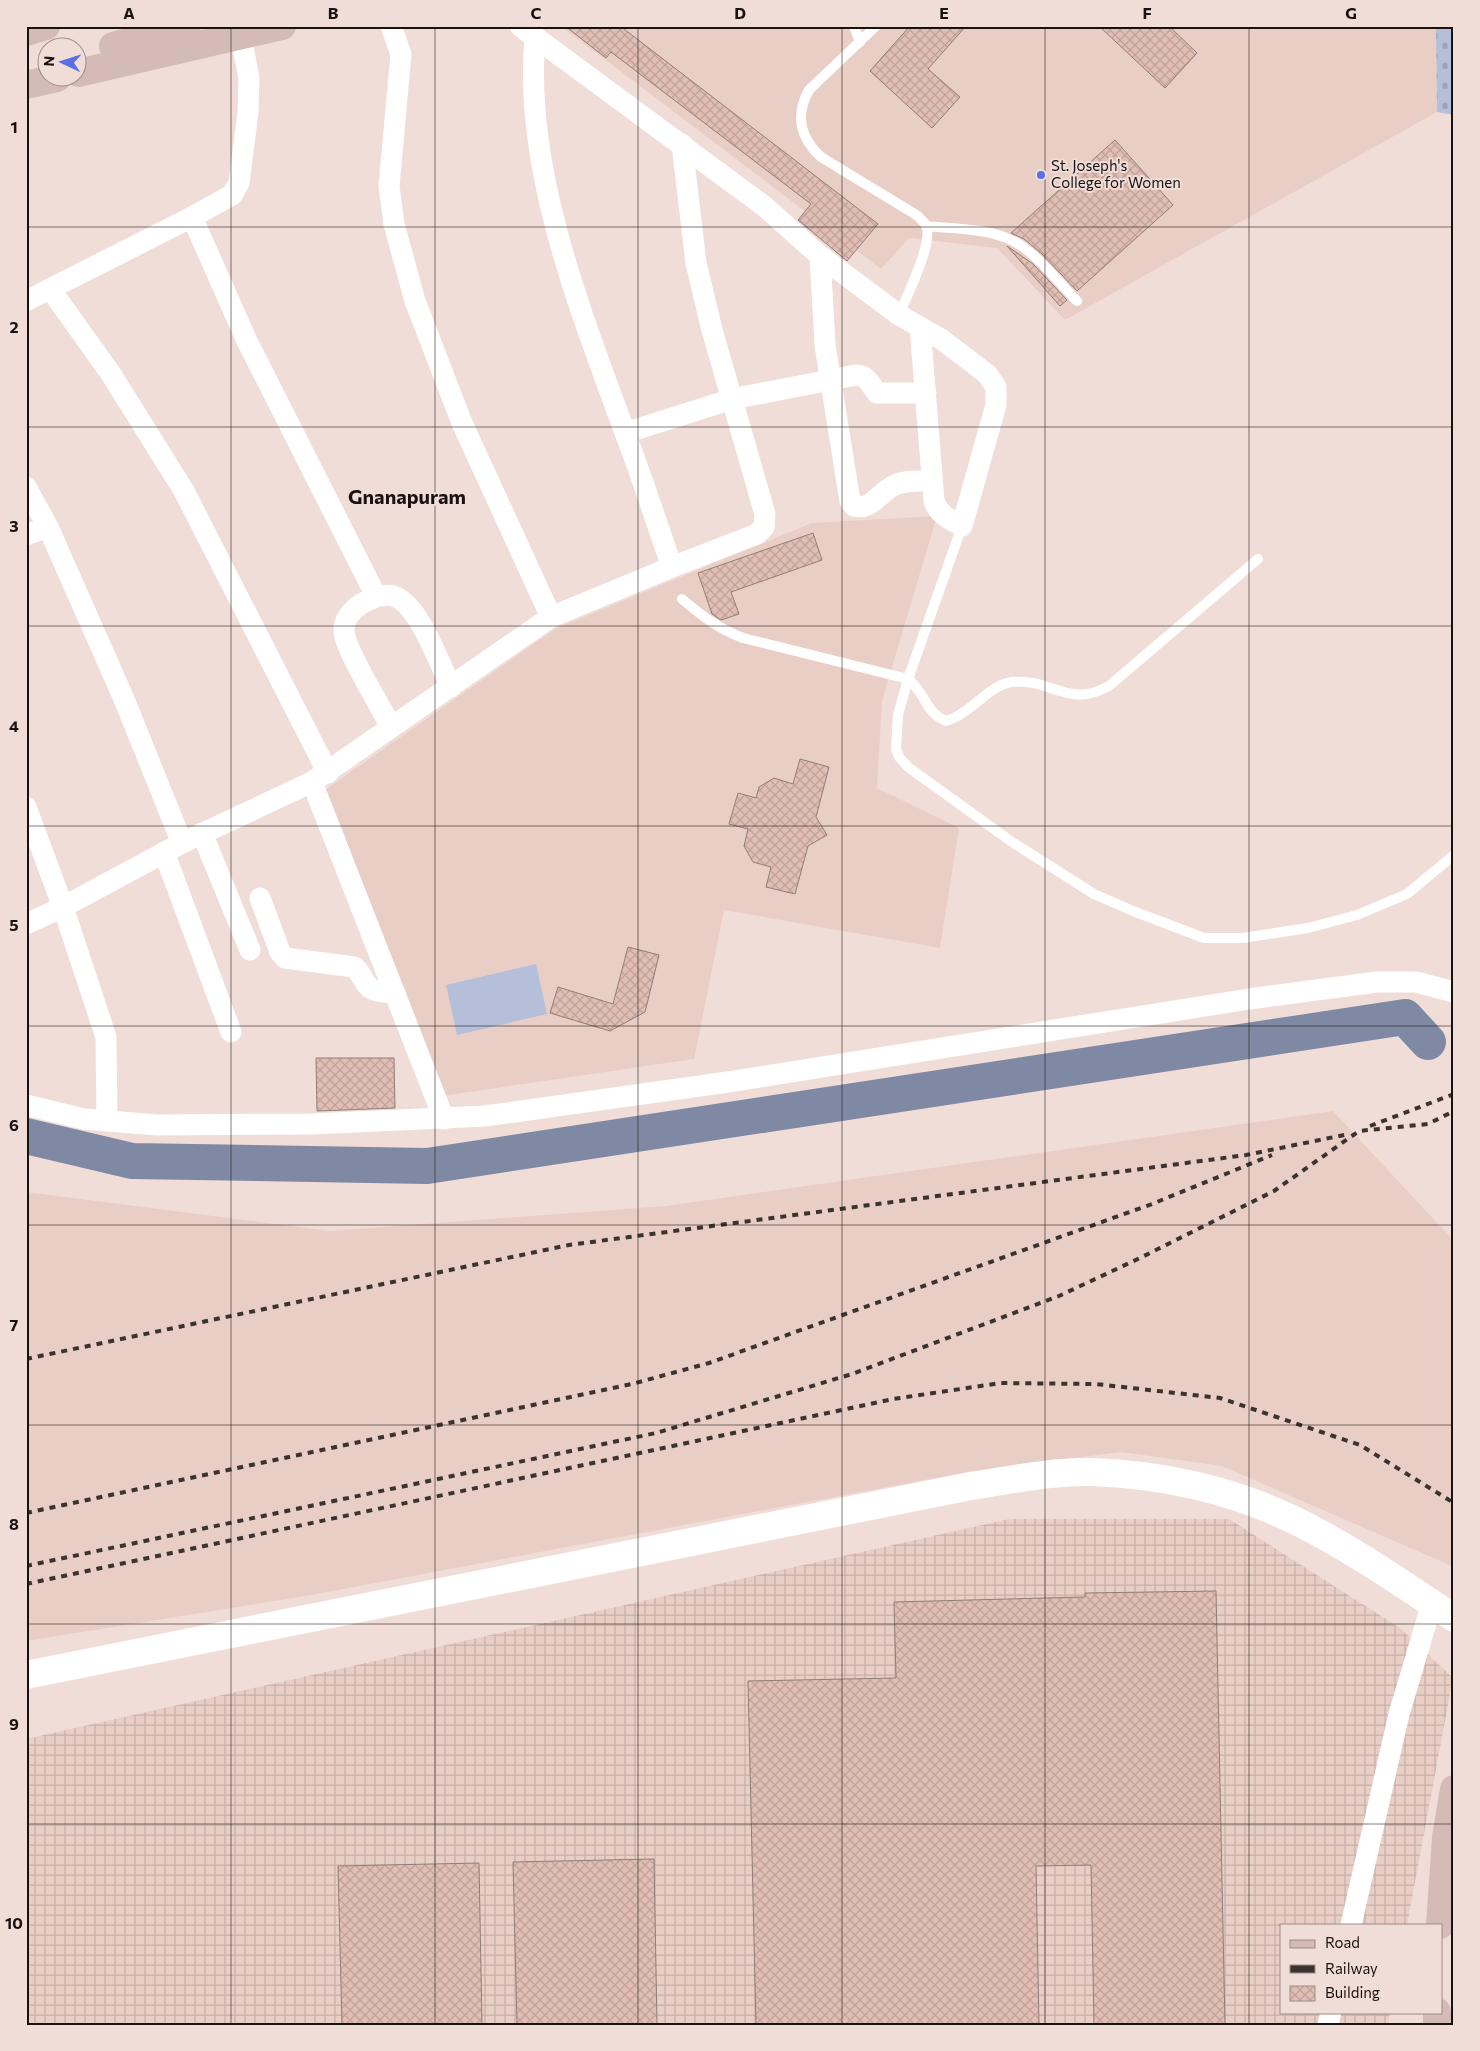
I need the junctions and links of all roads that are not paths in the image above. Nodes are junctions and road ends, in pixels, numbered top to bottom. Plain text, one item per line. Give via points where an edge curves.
1 (46, 26) edge
2 (187, 26) edge
3 (282, 26) edge
4 (390, 26) edge
5 (854, 26) edge
6 (876, 26) edge
7 (26, 32) edge
8 (527, 32) edge
9 (241, 37) junction
10 (860, 42) junction
11 (88, 53) edge
12 (88, 71) edge
13 (682, 144) junction
14 (192, 217) junction
15 (926, 226) junction
16 (820, 256) junction
17 (51, 290) junction
18 (1077, 301) dead end
19 (26, 302) edge
20 (898, 315) junction
21 (920, 327) junction
22 (829, 379) junction
23 (926, 393) junction
24 (732, 399) junction
25 (625, 433) junction
26 (931, 481) junction
27 (26, 487) edge
28 (48, 526) junction
29 (962, 526) junction
30 (26, 535) edge
31 (1258, 559) dead end
32 (672, 567) junction
33 (376, 596) junction
34 (682, 599) dead end
35 (550, 618) junction
36 (908, 679) junction
37 (451, 687) junction
38 (391, 727) junction
39 (320, 777) junction
40 (26, 807) edge
41 (202, 833) junction
42 (173, 848) junction
43 (1454, 854) edge
44 (260, 898) dead end
45 (63, 907) junction
46 (26, 924) edge
47 (250, 950) dead end
48 (1454, 992) edge
49 (395, 994) junction
50 (231, 1032) dead end
51 (26, 1105) edge
52 (444, 1120) junction
53 (107, 1121) junction
54 (1443, 1611) edge
55 (26, 1675) edge
56 (1454, 1789) edge
57 (1351, 1924) edge
58 (1440, 1924) edge

1 - 7 main road
2 - 11 main road
3 - 9 main road
4 - 35 street via 401,54 390,186 394,224 415,300 462,423
5 - 10 lane
6 - 10 lane
8 - 13 street
8 - 25 street via 541,162 556,224
9 - 12 main road
9 - 14 street via 248,78 248,112 238,183 232,194
10 - 15 lane via 809,90 800,116 802,133 821,157 918,216
13 - 16 street via 764,206
13 - 24 street via 696,263
14 - 17 street
14 - 33 street via 247,341
15 - 18 lane via 1012,240
15 - 20 lane via 924,254
16 - 20 street
16 - 22 street
17 - 19 street
17 - 39 street via 111,374 184,491
20 - 21 street
21 - 23 street
21 - 29 street via 987,374 996,387 996,405
22 - 23 street via 863,375 877,392
22 - 24 street
22 - 26 street via 848,494 854,506 867,506 897,484
23 - 26 street
24 - 25 street
24 - 32 street via 765,514 764,527 757,534
25 - 32 street
26 - 29 street via 937,510
27 - 28 street
28 - 30 street
28 - 42 street via 116,681
29 - 36 lane
31 - 36 lane via 1109,686 1094,694 1076,695 1027,681 1009,682 968,712 946,721 937,718 918,687
32 - 35 street
33 - 37 street via 394,596 406,603 415,614
33 - 38 street via 356,607 347,618 344,631 349,647
34 - 36 lane via 722,630 743,638
35 - 37 street
36 - 43 lane via 898,715 896,749 908,767 1065,877 1094,894 1179,930 1204,938 1244,938 1308,928 1357,915 1407,894
37 - 38 street
38 - 39 street
39 - 41 street
39 - 49 street
40 - 45 street
41 - 42 street
41 - 47 street
42 - 45 street
42 - 50 street
44 - 49 street via 285,958 354,967 368,986 376,991
45 - 46 street
45 - 53 street via 106,1037
48 - 52 street via 1416,982 1377,982 1249,999 728,1082
49 - 52 street
51 - 53 street via 58,1114
52 - 53 street via 156,1125
54 - 55 street via 1345,1548 1264,1506 1212,1489 1153,1476 1090,1472 1043,1475 971,1486
54 - 57 street via 1398,1714
56 - 58 main road via 1446,1837

